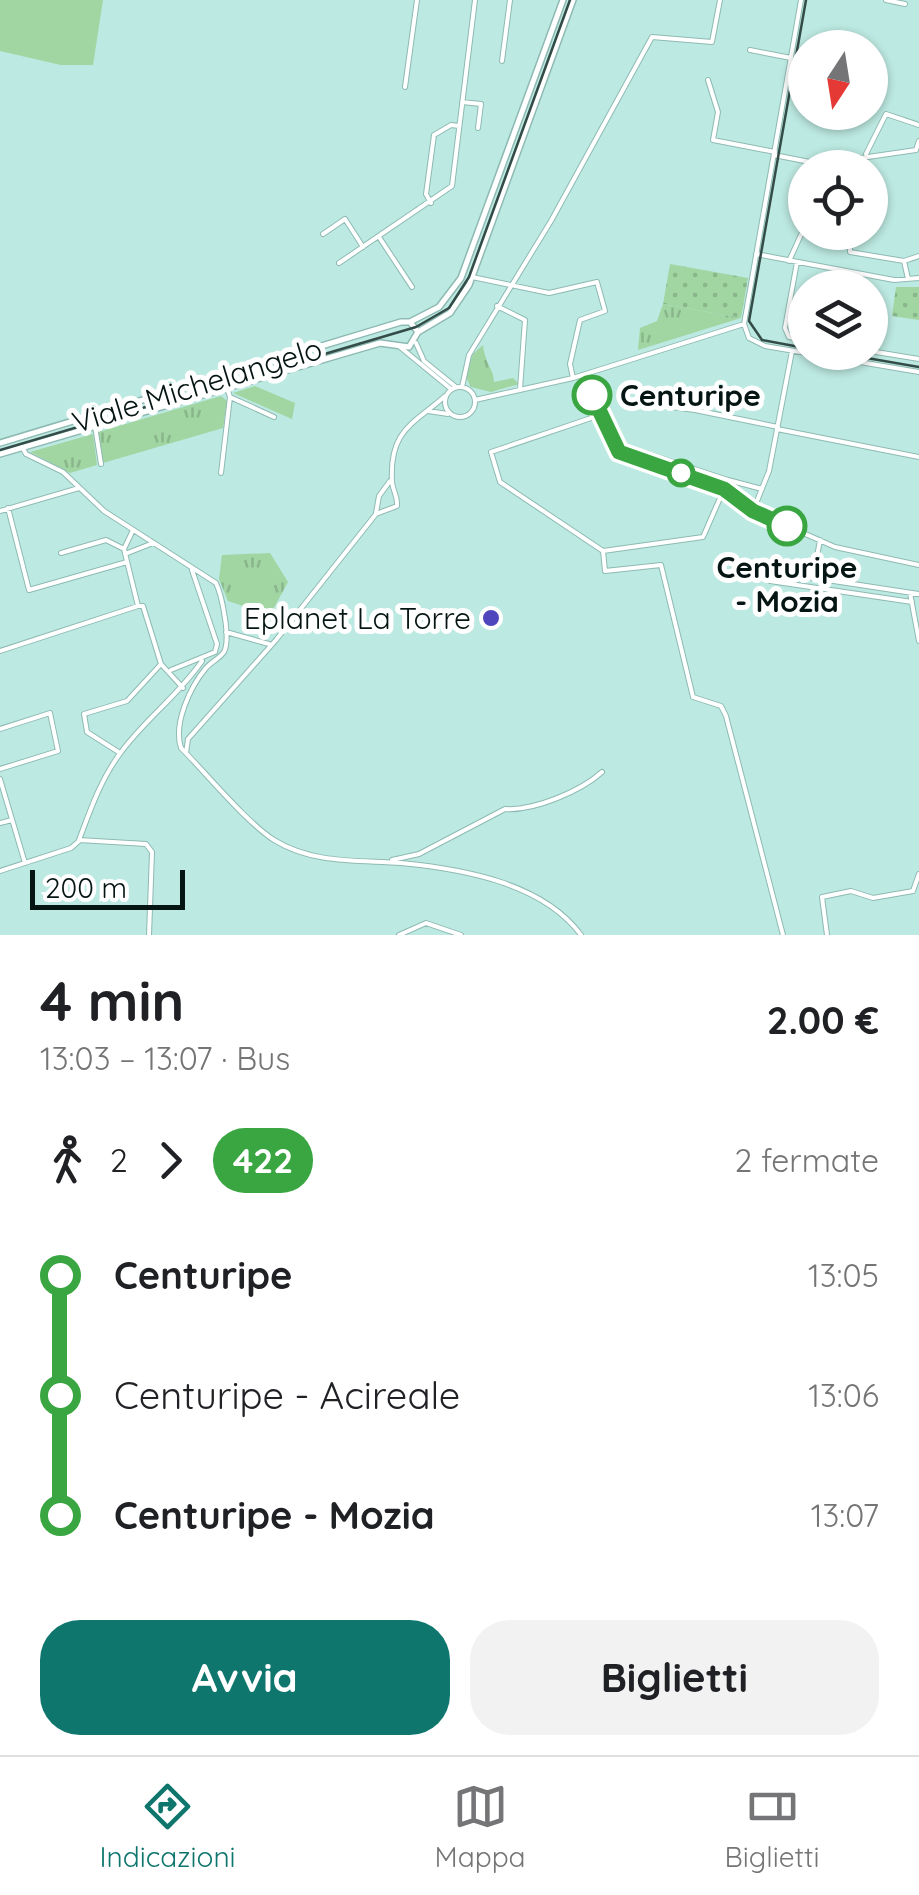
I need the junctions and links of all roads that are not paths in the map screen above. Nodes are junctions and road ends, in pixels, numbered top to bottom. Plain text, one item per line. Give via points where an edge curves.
1 (417, 0) edge
2 (475, 0) edge
3 (510, 0) edge
4 (564, 0) edge
5 (573, 0) edge
6 (720, 0) edge
7 (801, 0) edge
8 (886, 0) edge
9 (905, 4) dead end
10 (796, 30) edge
11 (750, 50) dead end
12 (788, 59) edge
13 (502, 60) dead end
14 (788, 77) edge
15 (708, 80) dead end
16 (405, 87) dead end
17 (462, 102) junction
18 (919, 125) edge
19 (459, 126) junction
20 (478, 128) dead end
21 (919, 141) edge
22 (868, 150) edge
23 (888, 152) edge
24 (774, 154) junction
25 (788, 157) edge
26 (431, 203) junction
27 (323, 234) dead end
28 (379, 237) junction
29 (363, 247) junction
30 (794, 250) edge
31 (850, 250) edge
32 (756, 254) junction
33 (919, 256) edge
34 (904, 260) junction
35 (789, 261) junction
36 (797, 262) junction
37 (339, 263) dead end
38 (796, 270) edge
39 (472, 277) junction
40 (919, 278) edge
41 (908, 280) junction
42 (510, 284) junction
43 (412, 288) dead end
44 (497, 306) junction
45 (410, 322) junction
46 (744, 324) junction
47 (394, 326) junction
48 (418, 332) junction
49 (416, 342) junction
50 (398, 345) junction
51 (788, 350) edge
52 (888, 354) edge
53 (919, 359) edge
54 (888, 367) edge
55 (789, 370) edge
56 (919, 372) edge
57 (582, 376) junction
58 (573, 378) junction
59 (227, 387) junction
60 (456, 388) junction
61 (520, 390) junction
62 (446, 396) junction
63 (230, 397) junction
64 (475, 400) junction
65 (695, 410) junction
66 (428, 412) junction
67 (452, 415) junction
68 (601, 415) junction
69 (274, 417) dead end
70 (95, 426) junction
71 (778, 428) junction
72 (0, 444) edge
73 (615, 444) junction
74 (22, 447) junction
75 (0, 454) edge
76 (919, 456) edge
77 (101, 464) dead end
78 (221, 472) dead end
79 (392, 476) junction
80 (728, 480) junction
81 (79, 488) junction
82 (724, 489) junction
83 (762, 490) junction
84 (382, 492) junction
85 (397, 496) junction
86 (378, 501) junction
87 (8, 508) junction
88 (389, 510) junction
89 (0, 511) edge
90 (753, 511) junction
91 (376, 514) junction
92 (133, 530) junction
93 (820, 540) junction
94 (152, 543) junction
95 (604, 551) junction
96 (125, 552) junction
97 (61, 553) dead end
98 (127, 562) junction
99 (919, 565) edge
100 (192, 569) junction
101 (813, 578) junction
102 (910, 593) junction
103 (919, 594) edge
104 (912, 602) junction
105 (138, 606) junction
106 (224, 632) junction
107 (919, 641) edge
108 (269, 644) junction
109 (0, 652) edge
110 (202, 661) junction
111 (161, 664) junction
112 (171, 670) junction
113 (183, 688) junction
114 (0, 728) edge
115 (120, 753) junction
116 (186, 753) junction
117 (0, 769) edge
118 (602, 772) dead end
119 (0, 779) edge
120 (12, 820) junction
121 (0, 823) edge
122 (79, 840) junction
123 (25, 863) junction
124 (382, 863) junction
125 (0, 871) edge
126 (918, 878) edge
127 (149, 935) edge
128 (399, 935) edge
129 (462, 935) edge
130 (581, 935) edge
131 (783, 935) edge
132 (826, 935) edge

1 - 16 street
2 - 17 street
3 - 13 street
4 - 45 street via 461,278 439,307
5 - 39 street
6 - 42 street via 712,42 652,37
7 - 10 street
8 - 9 street
11 - 12 street
14 - 24 street
15 - 24 street via 718,112 713,140
17 - 19 street
17 - 20 street via 481,104
18 - 22 street via 886,114
19 - 26 street via 452,186
19 - 26 street via 434,135 426,194
21 - 23 street via 916,150
24 - 25 street
24 - 32 street
26 - 28 street
27 - 29 street via 346,220
28 - 29 street
28 - 43 street
29 - 37 street
30 - 35 street
31 - 34 street
32 - 35 street
32 - 46 street
33 - 34 street
34 - 41 street
35 - 36 street
36 - 38 street
36 - 41 street
39 - 42 street
39 - 48 street via 450,313
40 - 41 street
42 - 44 street
42 - 58 street via 550,293 597,282 606,311 580,320
44 - 60 street
44 - 61 street via 525,320
45 - 47 street, Viale Michelangelo
45 - 48 street
46 - 51 street via 758,344
46 - 57 street
47 - 50 street
47 - 72 street, Viale Michelangelo
48 - 49 street
49 - 50 street, Viale Michelangelo
49 - 60 street via 424,361
50 - 59 street, Viale Michelangelo via 380,343
50 - 60 street
52 - 53 street
54 - 56 street
55 - 71 street
57 - 58 street
57 - 68 street
58 - 61 street
59 - 63 street
59 - 70 street, Viale Michelangelo
60 - 62 street
60 - 64 street
61 - 64 street
62 - 66 street
62 - 67 street
63 - 69 street
63 - 78 street
64 - 67 street via 466,416
65 - 65 street via 683,394 653,394 656,405
65 - 71 street
66 - 67 street
66 - 79 street via 407,422
68 - 73 street
68 - 95 street via 491,452 500,482
70 - 74 street, Viale Michelangelo
70 - 77 street
71 - 76 street
71 - 83 street
73 - 80 street
73 - 82 street via 619,452
74 - 75 street, Viale Michelangelo
74 - 81 street
79 - 84 street
79 - 85 street
80 - 82 street
80 - 83 street
81 - 87 street
81 - 92 street
82 - 90 street
82 - 95 street via 704,537
83 - 90 street
84 - 85 street
84 - 86 street
85 - 88 street
86 - 88 street
86 - 91 street
87 - 89 street
87 - 98 street via 29,590
88 - 91 street
90 - 93 street
91 - 108 street
92 - 94 street
92 - 96 street
93 - 99 street
93 - 101 street
94 - 96 street
94 - 100 street
95 - 131 street via 605,571 661,566 693,697 721,706 726,716
96 - 97 street via 106,540
96 - 98 street
98 - 105 street
100 - 106 street via 216,583 225,601
100 - 110 street via 217,644
101 - 102 street
101 - 104 street via 768,571 770,581
102 - 103 street
102 - 104 street
104 - 107 street
105 - 109 street
105 - 111 street
106 - 108 street
106 - 116 street via 224,653 205,670 178,723
108 - 116 street via 188,739
110 - 112 street
110 - 113 street
111 - 112 street
111 - 115 street via 127,701 84,714 87,732
112 - 113 street
113 - 115 street
114 - 117 street via 50,714 58,751
115 - 122 street
116 - 124 street via 274,840 332,861
118 - 124 street via 536,804 506,809 419,854
119 - 120 street
120 - 121 street
120 - 123 street
122 - 123 street
122 - 127 street via 146,844 152,852
123 - 125 street
124 - 130 street via 532,894 555,905
126 - 132 street via 913,891 822,897
128 - 129 street via 426,923

